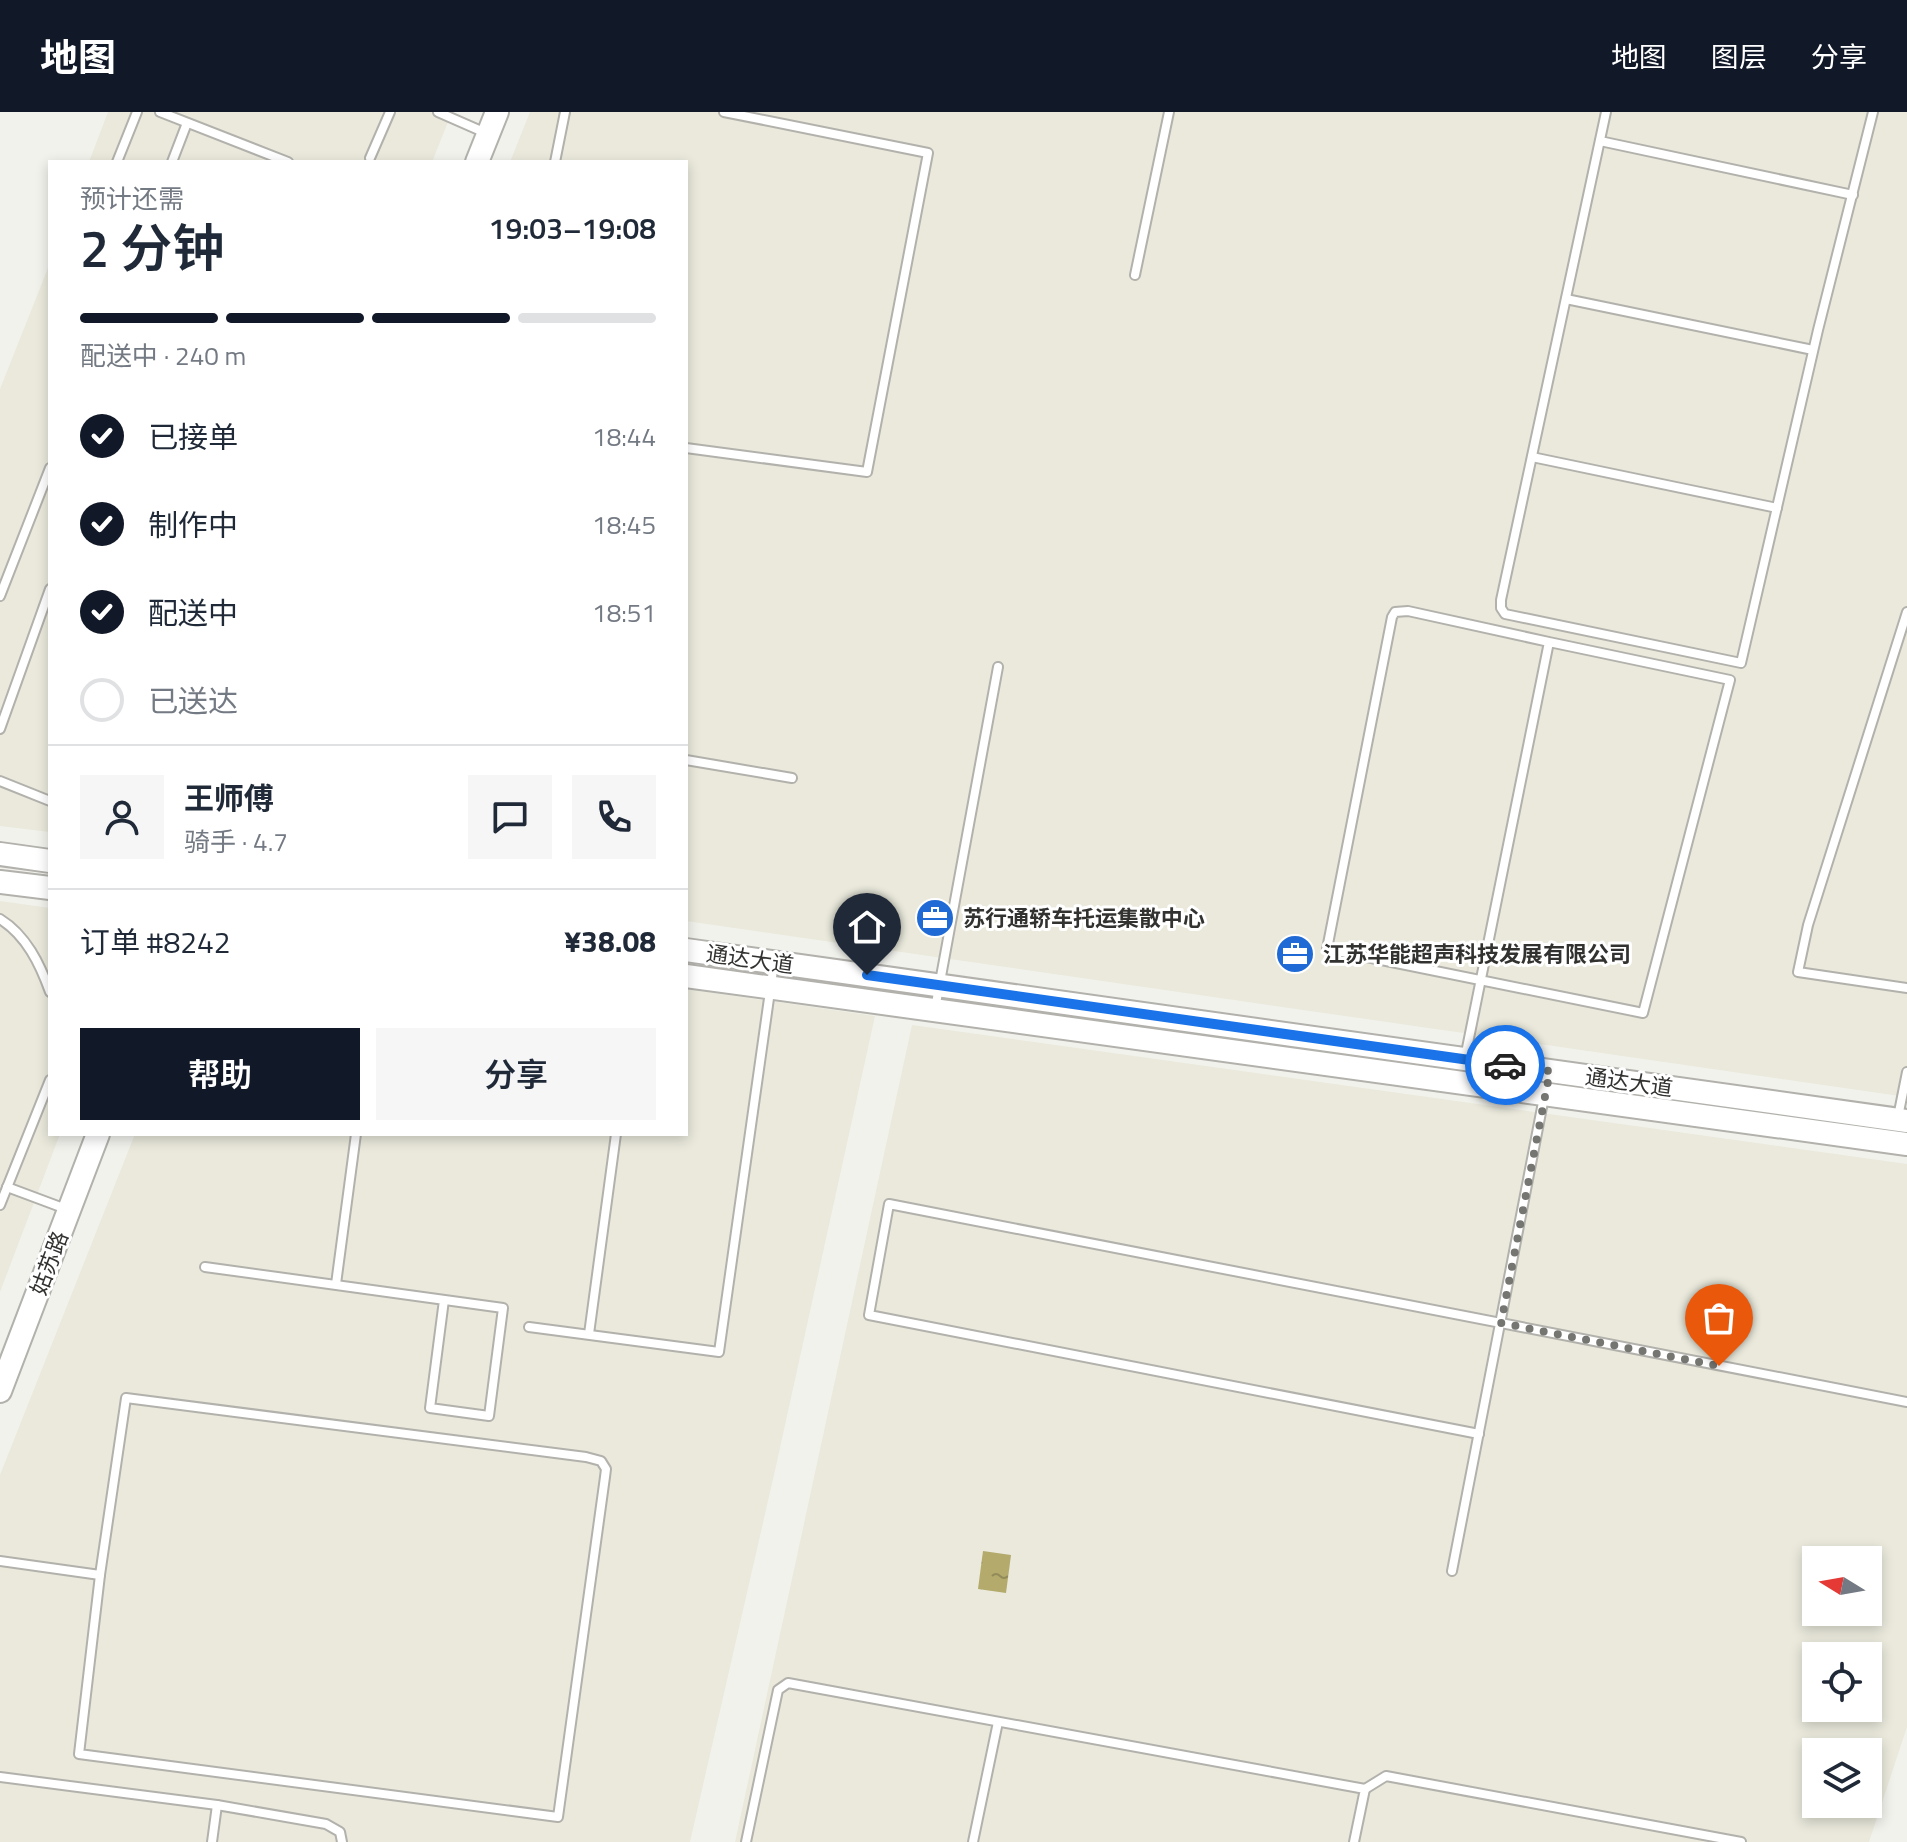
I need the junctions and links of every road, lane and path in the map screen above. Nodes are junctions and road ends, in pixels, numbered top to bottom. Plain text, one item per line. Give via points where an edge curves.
1 (137, 112) edge
2 (160, 112) edge
3 (390, 112) edge
4 (438, 112) edge
5 (565, 112) edge
6 (724, 112) edge
7 (1169, 112) edge
8 (1606, 112) edge
9 (1873, 112) edge
10 (492, 119) edge
11 (187, 123) junction
12 (1600, 141) junction
13 (370, 158) dead end
14 (118, 160) edge
15 (173, 160) edge
16 (283, 160) edge
17 (478, 160) edge
18 (555, 160) edge
19 (1853, 195) junction
20 (1135, 275) dead end
21 (1566, 299) junction
22 (1813, 350) junction
23 (688, 448) edge
24 (1532, 457) junction
25 (48, 473) edge
26 (39, 496) junction
27 (48, 498) edge
28 (1777, 508) junction
29 (48, 595) edge
30 (0, 596) edge
31 (1907, 612) edge
32 (1549, 642) junction
33 (998, 667) dead end
34 (0, 729) edge
35 (688, 760) edge
36 (792, 778) dead end
37 (0, 781) edge
38 (48, 800) edge
39 (0, 854) edge
40 (48, 861) edge
41 (0, 882) edge
42 (48, 888) edge
43 (0, 919) edge
44 (688, 950) edge
45 (774, 962) junction
46 (688, 976) edge
47 (1480, 981) junction
48 (939, 986) junction
49 (48, 987) edge
50 (771, 988) junction
51 (1907, 988) edge
52 (934, 1010) junction
53 (1465, 1059) junction
54 (1550, 1071) junction
55 (1907, 1072) edge
56 (48, 1085) edge
57 (1545, 1094) junction
58 (1902, 1120) edge
59 (97, 1136) edge
60 (356, 1136) edge
61 (616, 1136) edge
62 (1900, 1143) edge
63 (7, 1187) junction
64 (0, 1205) edge
65 (69, 1210) junction
66 (205, 1267) dead end
67 (336, 1284) junction
68 (444, 1300) junction
69 (1501, 1323) junction
70 (529, 1327) dead end
71 (589, 1334) junction
72 (0, 1391) edge
73 (1907, 1402) edge
74 (1479, 1434) junction
75 (0, 1561) edge
76 (1452, 1571) dead end
77 (100, 1575) junction
78 (998, 1722) junction
79 (0, 1777) edge
80 (1365, 1789) junction
81 (217, 1805) junction
82 (212, 1842) edge
83 (342, 1842) edge
84 (746, 1842) edge
85 (973, 1842) edge
86 (1354, 1842) edge
87 (1741, 1842) edge

1 - 14 lane
2 - 11 lane
3 - 13 lane
4 - 10 lane
5 - 18 lane
6 - 23 lane via 928,153 867,472
7 - 20 lane
8 - 12 lane
9 - 19 lane
10 - 17 main road
11 - 15 lane
11 - 16 lane
12 - 19 lane
12 - 21 lane
19 - 22 lane
21 - 22 lane
21 - 24 lane
22 - 28 lane
24 - 28 lane
24 - 28 lane via 1501,600 1505,614 1741,663
25 - 26 lane
26 - 27 lane
26 - 30 lane
29 - 34 lane
31 - 51 lane via 1808,925 1798,972
32 - 47 lane
32 - 47 lane via 1408,611 1392,617 1327,949
32 - 47 lane via 1730,680 1643,1013
33 - 48 lane
35 - 36 lane
37 - 38 lane
39 - 40 main road
41 - 42 main road
43 - 49 lane via 32,953
44 - 45 main road, 通达大道
45 - 48 main road, 通达大道
45 - 50 lane
46 - 50 main road, 通达大道
47 - 53 lane
48 - 52 lane
48 - 53 main road, 通达大道
50 - 52 main road, 通达大道
50 - 71 lane via 719,1352
52 - 57 main road, 通达大道
53 - 54 main road, 通达大道
54 - 57 lane
54 - 58 main road, 通达大道
55 - 58 lane
56 - 63 lane
57 - 62 main road, 通达大道
57 - 69 lane
58 - 62 lane
59 - 65 main road, 姑苏路
60 - 67 lane
61 - 71 lane
63 - 64 lane
63 - 65 lane
65 - 72 main road, 姑苏路
66 - 67 lane
67 - 68 lane
68 - 68 lane via 503,1308 489,1416 430,1408
69 - 73 lane
69 - 74 lane
69 - 74 lane via 889,1204 869,1315
70 - 71 lane
74 - 76 lane
75 - 77 lane
77 - 77 lane via 126,1398 601,1461 606,1469 558,1817 79,1754
78 - 80 lane
78 - 84 lane via 788,1683 778,1690
78 - 85 lane
79 - 81 lane
80 - 86 lane
80 - 87 lane via 1386,1776
81 - 82 lane
81 - 83 lane via 326,1824 340,1832

